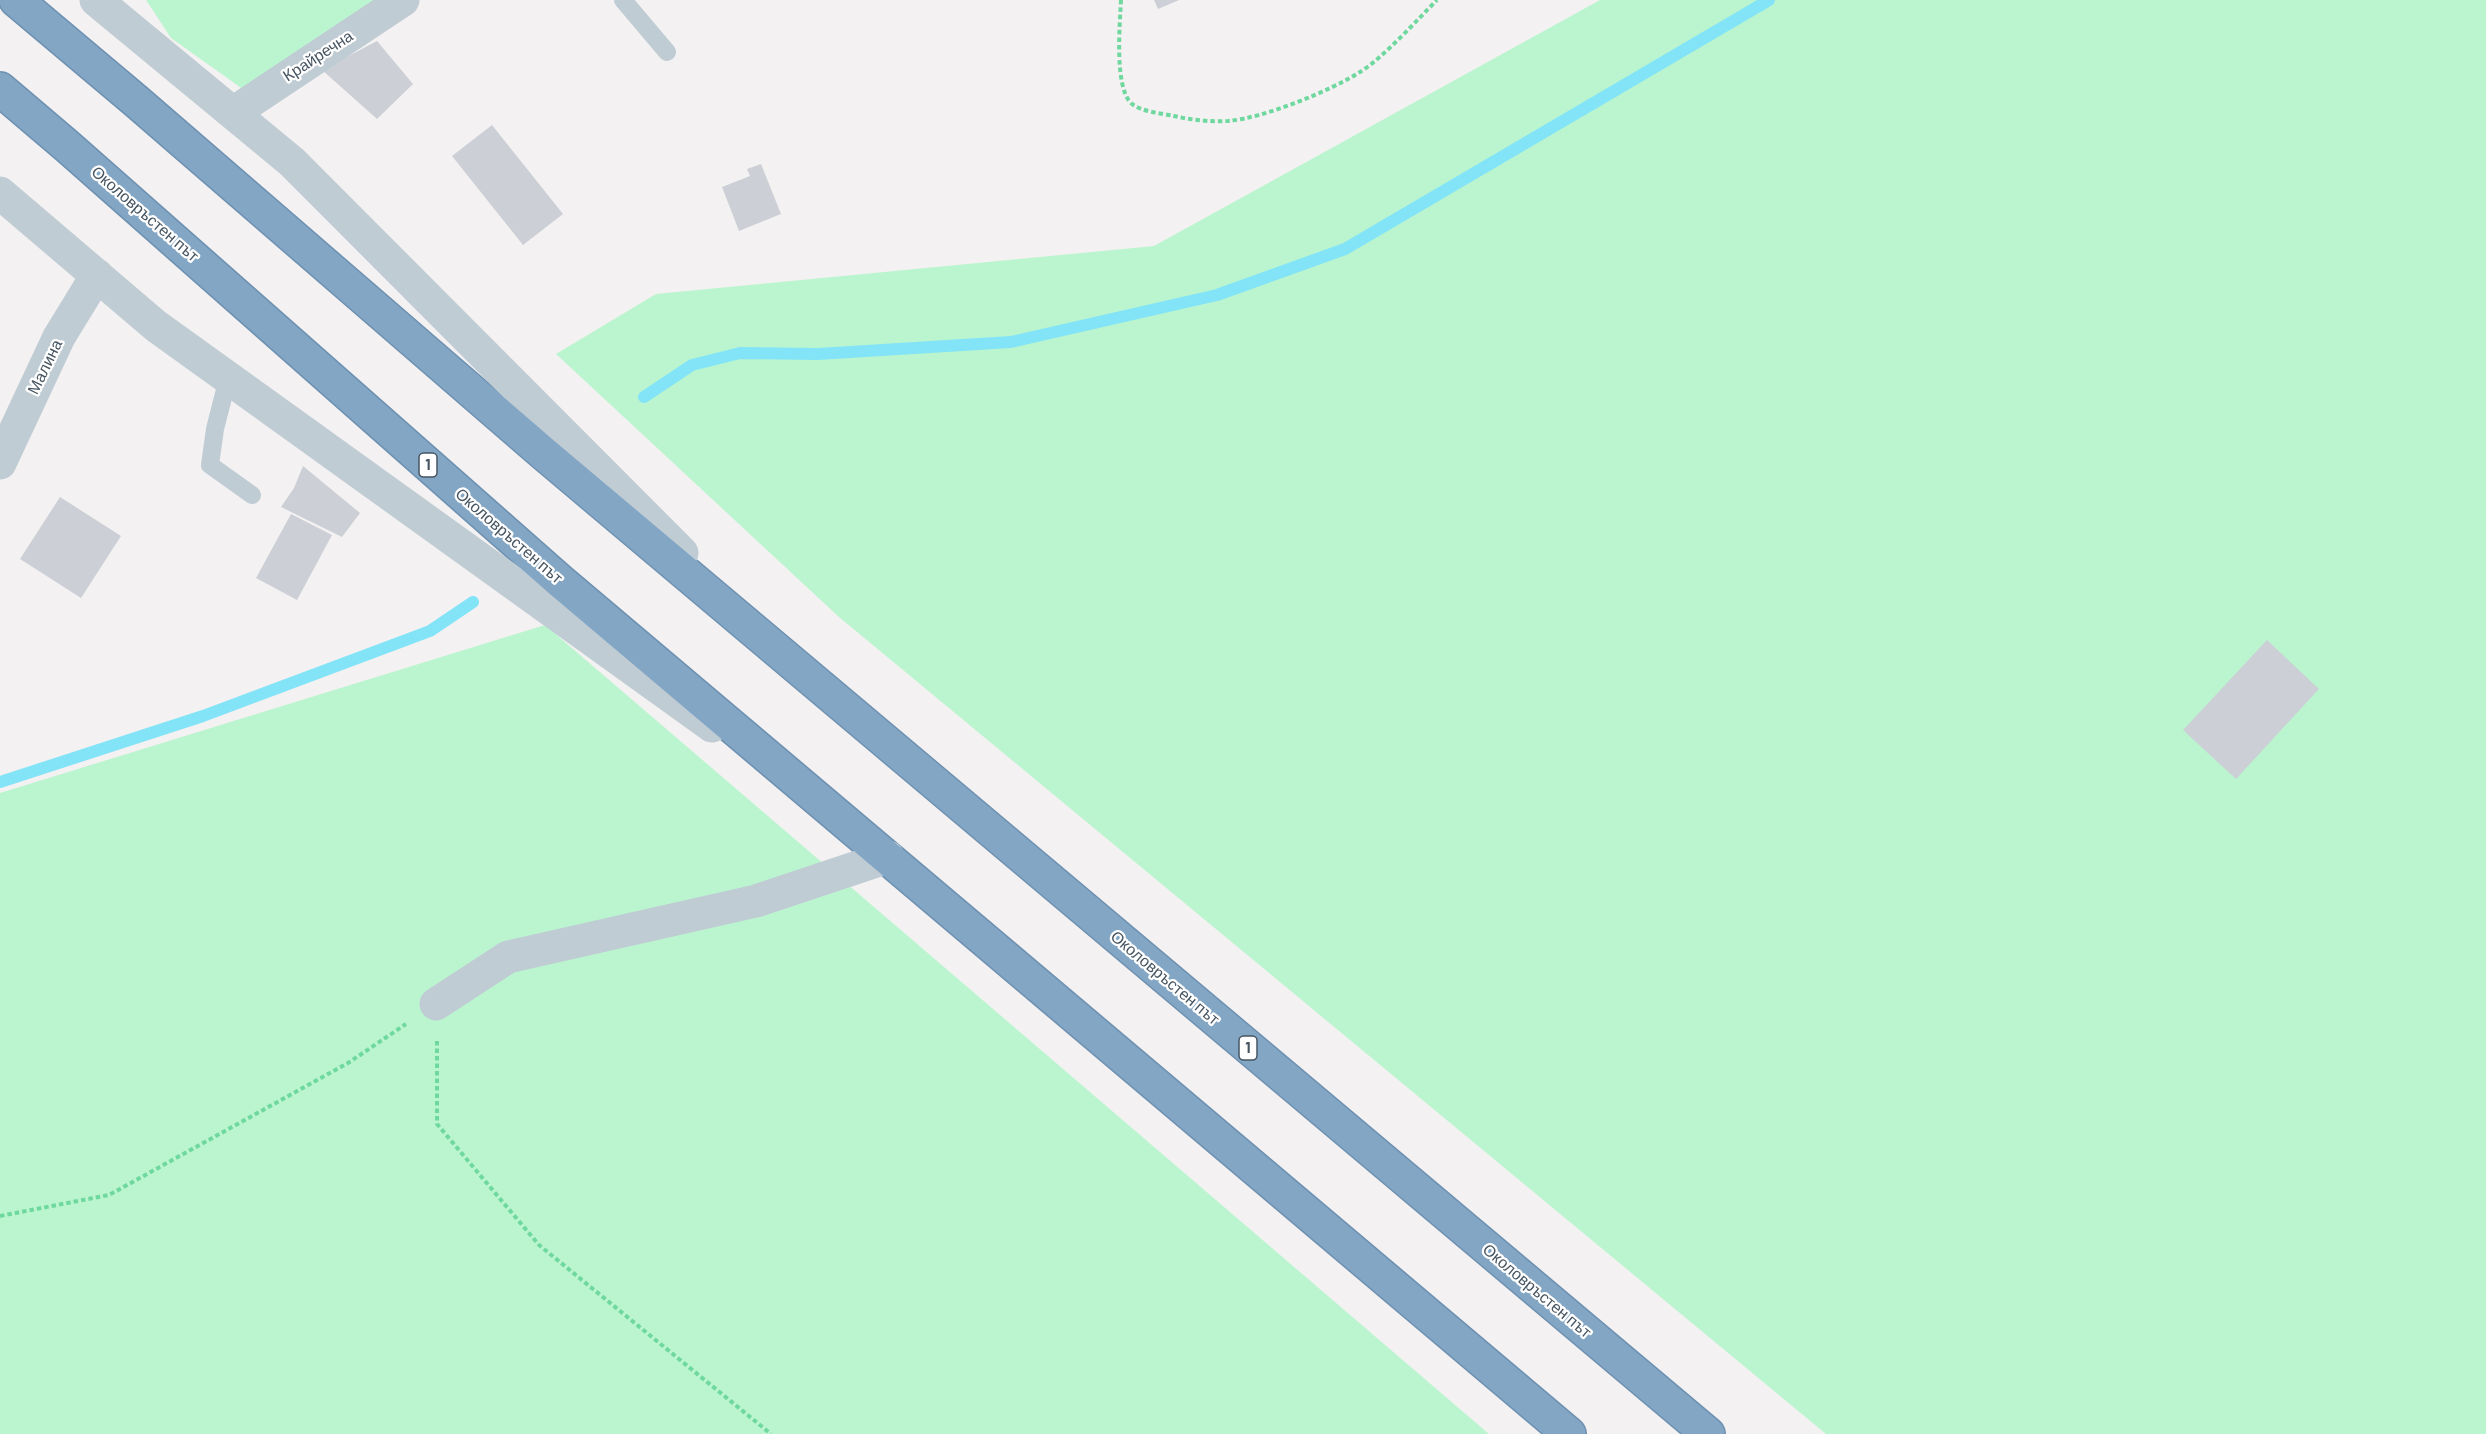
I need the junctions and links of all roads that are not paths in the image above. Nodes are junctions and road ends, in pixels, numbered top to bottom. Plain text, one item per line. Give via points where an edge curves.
1 (16, 0) edge
2 (96, 0) edge
3 (403, 0) edge
4 (623, 0) edge
5 (667, 52) dead end
6 (0, 89) edge
7 (233, 112) junction
8 (0, 193) edge
9 (97, 275) junction
10 (222, 372) junction
11 (0, 463) edge
12 (252, 495) dead end
13 (789, 661) junction
14 (861, 835) junction
15 (888, 857) junction
16 (436, 1004) road end
17 (1569, 1434) edge
18 (1708, 1434) edge

1 - 13 highway, Околовръстен път / 1
2 - 7 street, Околовръстен път
3 - 7 street, Крайречна
4 - 5 lane
6 - 14 highway, Околовръстен път / 1 via 560,581
7 - 13 street, Околовръстен път via 292,162
8 - 9 street, Околовръстен път
9 - 10 street, Околовръстен път via 156,326
9 - 11 street, Малина via 59,337
10 - 12 lane via 227,382 210,465
10 - 14 street, Околовръстен път
13 - 18 highway, Околовръстен път / 1
14 - 15 highway, Околовръстен път / 1
15 - 16 street via 756,901 507,957
15 - 17 highway, Околовръстен път / 1

